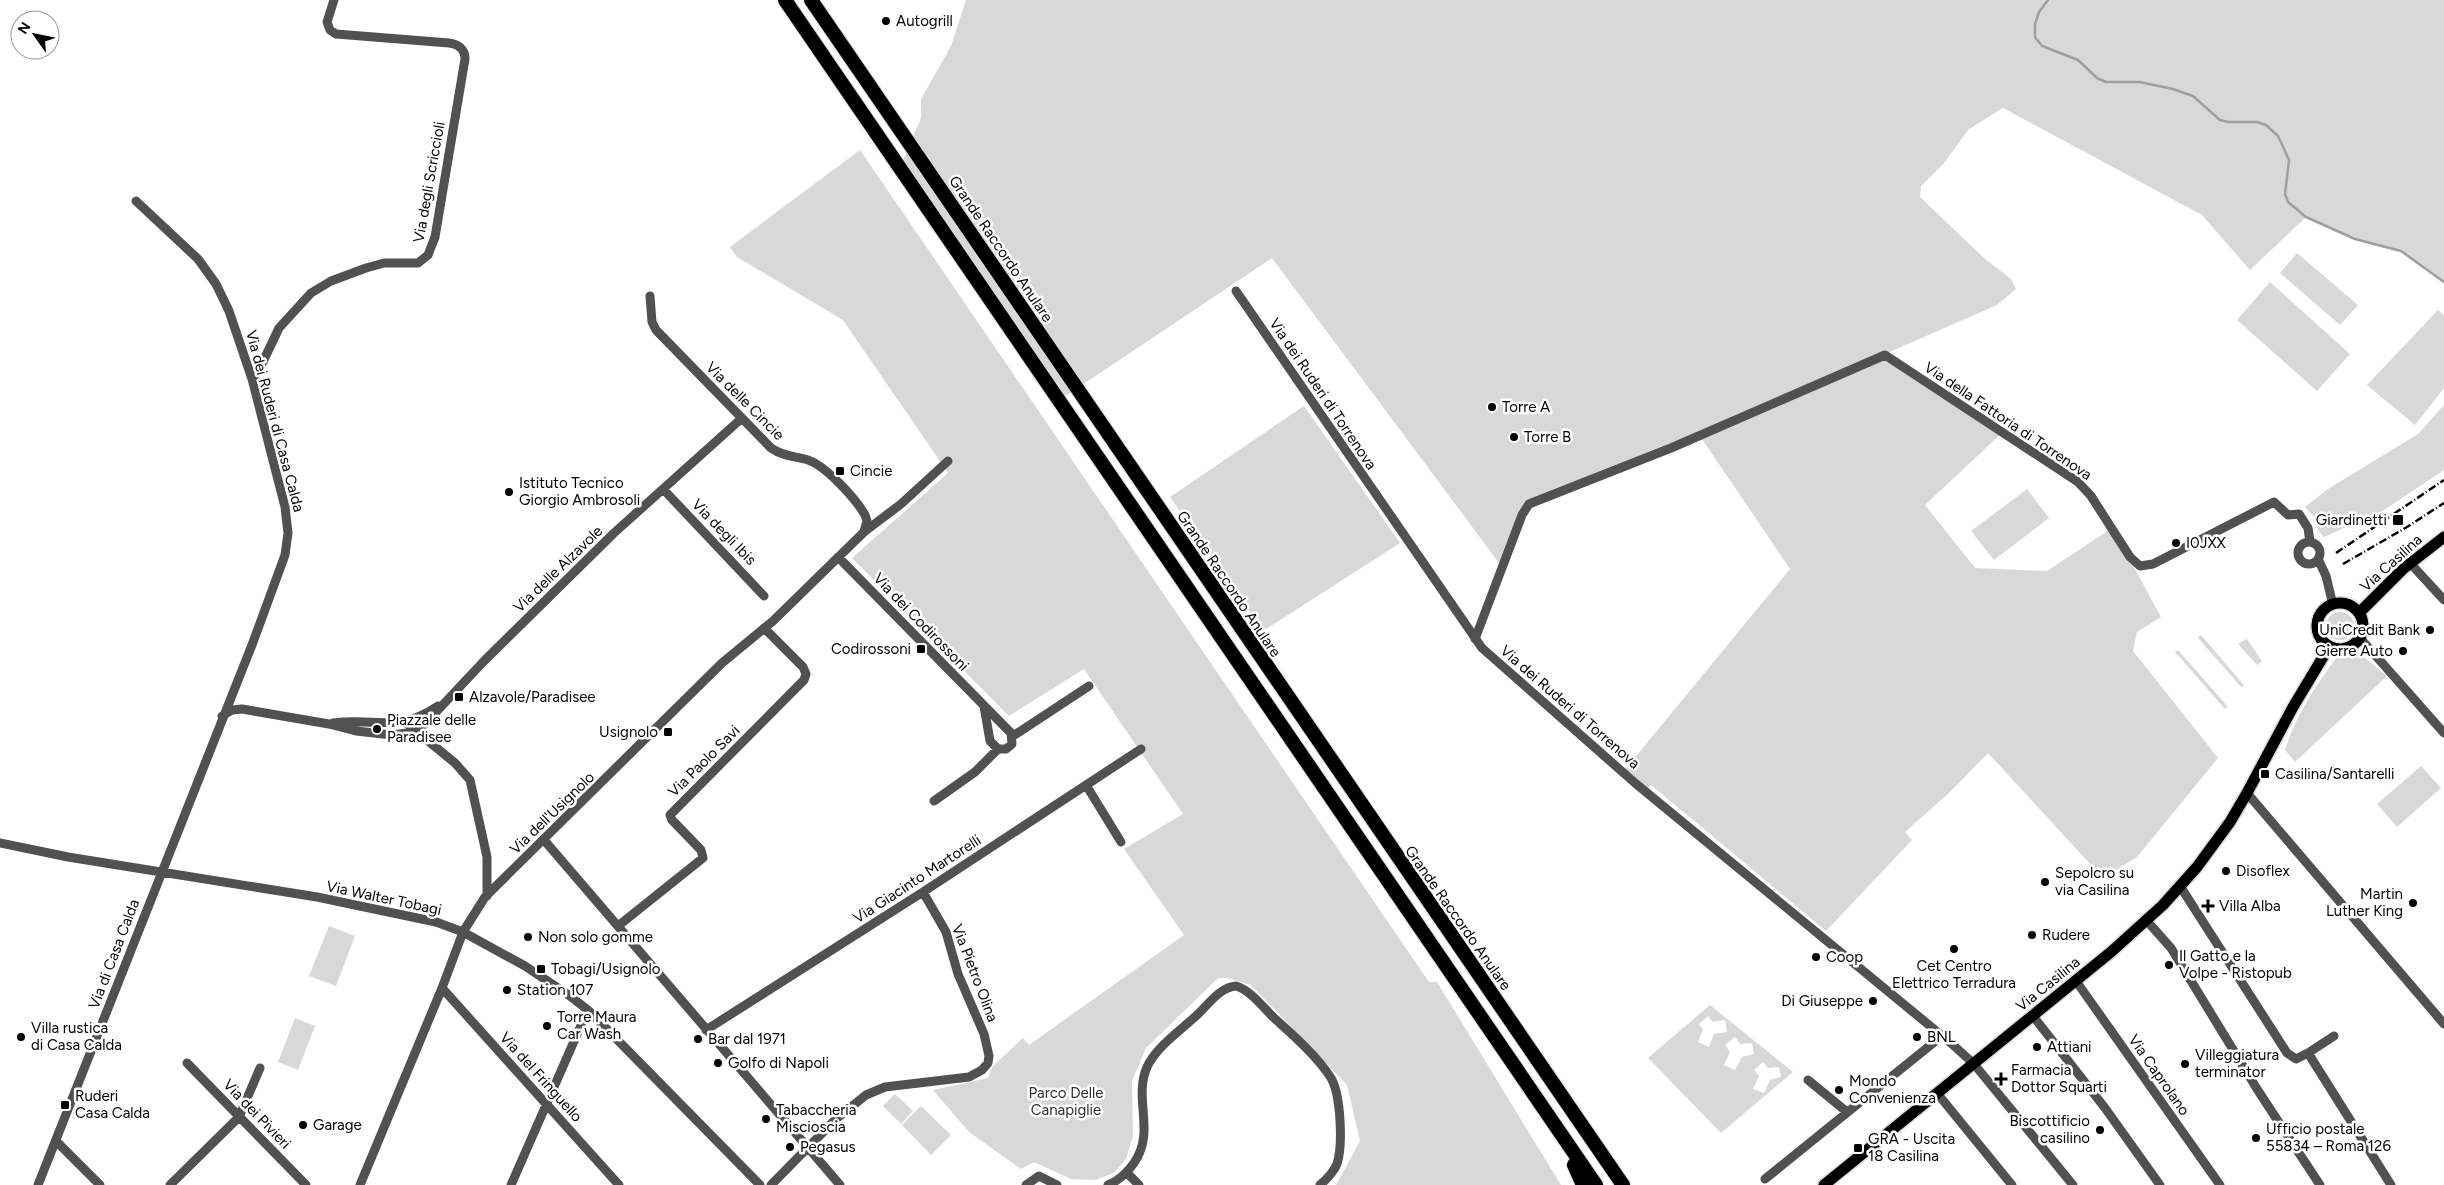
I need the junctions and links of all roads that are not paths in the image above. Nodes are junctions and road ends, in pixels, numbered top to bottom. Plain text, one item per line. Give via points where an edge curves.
1 (334, 0) edge
2 (785, 0) edge
3 (811, 0) edge
4 (136, 201) dead end
5 (1236, 291) dead end
6 (650, 296) dead end
7 (252, 380) junction
8 (742, 418) junction
9 (948, 461) dead end
10 (663, 489) junction
11 (864, 532) junction
12 (2444, 536) edge
13 (2310, 542) junction
14 (838, 557) junction
15 (2318, 559) junction
16 (2410, 563) junction
17 (764, 596) dead end
18 (2444, 600) edge
19 (2333, 605) junction
20 (2359, 613) junction
21 (764, 628) junction
22 (2360, 638) junction
23 (1475, 639) junction
24 (2329, 647) junction
25 (1090, 686) dead end
26 (443, 704) junction
27 (984, 706) junction
28 (222, 716) junction
29 (405, 722) junction
30 (329, 724) junction
31 (414, 731) junction
32 (2444, 733) edge
33 (1013, 736) junction
34 (998, 749) junction
35 (1140, 749) dead end
36 (1086, 785) junction
37 (2247, 794) junction
38 (934, 801) dead end
39 (544, 840) junction
40 (1121, 842) dead end
41 (0, 843) edge
42 (161, 872) junction
43 (2180, 886) junction
44 (923, 892) junction
45 (487, 896) junction
46 (2147, 921) junction
47 (618, 926) junction
48 (463, 932) junction
49 (2076, 980) junction
50 (442, 988) junction
51 (2033, 1016) junction
52 (582, 1024) dead end
53 (2444, 1024) edge
54 (706, 1030) junction
55 (1943, 1035) junction
56 (2334, 1036) dead end
57 (2308, 1053) junction
58 (187, 1063) dead end
59 (1974, 1064) junction
60 (260, 1068) dead end
61 (1808, 1080) dead end
62 (1557, 1090) junction
63 (1937, 1093) junction
64 (546, 1103) junction
65 (1847, 1112) junction
66 (240, 1117) junction
67 (1560, 1134) junction
68 (56, 1141) junction
69 (807, 1147) junction
70 (1127, 1173) junction
71 (1765, 1179) dead end
72 (38, 1185) edge
73 (100, 1185) edge
74 (170, 1185) edge
75 (306, 1185) edge
76 (360, 1185) edge
77 (511, 1185) edge
78 (619, 1185) edge
79 (760, 1185) edge
80 (771, 1185) edge
81 (840, 1185) edge
82 (1026, 1185) edge
83 (1056, 1185) edge
84 (1108, 1185) edge
85 (1139, 1185) edge
86 (1320, 1185) edge
87 (1583, 1185) edge
88 (1596, 1185) edge
89 (1623, 1185) edge
90 (1634, 1185) edge
91 (1825, 1185) edge
92 (2012, 1185) edge
93 (2073, 1185) edge
94 (2160, 1185) edge
95 (2220, 1185) edge
96 (2320, 1185) edge
97 (2392, 1185) edge

1 - 7 street, Via degli Scriccioli via 328,22 330,30 336,34 452,43 465,52 435,237 422,261 414,264 384,263 366,268 331,280 311,293 278,328
2 - 67 highway
3 - 62 highway, Grande Raccordo Anulare
4 - 7 street, Via dei Ruderi di Casa Calda via 190,250 212,278 230,311
5 - 23 street, Via dei Ruderi di Torrenova
6 - 8 street, Via delle Cincie via 652,322 656,330
7 - 28 street, Via dei Ruderi di Casa Calda via 285,507 288,540 260,622
8 - 10 street, Via delle Alzavole
8 - 11 street, Via delle Cincie via 776,452 788,458 814,462 836,482 865,515
9 - 11 street via 901,504
10 - 17 street, Via degli Ibis
10 - 26 street, Via delle Alzavole via 614,533
11 - 14 street, Via dell'Usignolo
12 - 16 main road, Via Casilina
13 - 15 street, Via della Fattoria di Torrenova via 2318,547
13 - 15 street via 2300,549 2301,559 2309,564
13 - 23 street, Via della Fattoria di Torrenova via 2308,528 2299,514 2288,515 2274,502 2150,565 2138,565 2078,482 1885,354 1671,448 1529,504
14 - 21 street, Via dell'Usignolo
14 - 27 street, Via dei Codirossoni
15 - 19 street, Via della Fattoria di Torrenova
16 - 18 street
16 - 20 main road, Via Casilina
19 - 20 main road via 2348,604
19 - 24 main road via 2322,614 2317,626 2320,638
20 - 22 main road via 2364,625
21 - 39 street, Via dell'Usignolo via 711,674
21 - 47 street, Via Paolo Savi via 804,669 804,680 670,814 701,850 703,858
22 - 24 main road via 2354,646 2346,649
22 - 32 street
23 - 55 street, Via dei Ruderi di Torrenova via 1636,783
24 - 37 main road, Via Casilina via 2293,706
25 - 33 street
26 - 29 street
26 - 31 street via 426,724
27 - 33 street, Via dei Codirossoni
27 - 34 street via 990,741
28 - 30 street via 239,709
28 - 42 street, Via dei Ruderi di Casa Calda
29 - 30 street
29 - 31 street
30 - 31 street via 392,735
31 - 45 street via 455,763 470,780 488,858
33 - 34 street via 1011,746
34 - 38 street via 975,772
35 - 36 street, Via Giacinto Martorelli
36 - 40 street
36 - 44 street, Via Giacinto Martorelli
37 - 43 main road, Via Casilina via 2210,851
37 - 53 street
39 - 45 street, Via dell'Usignolo
39 - 47 street
41 - 42 street, Via Walter Tobagi
42 - 48 street, Via Walter Tobagi via 422,918
42 - 68 street, Via di Casa Calda
43 - 46 main road, Via Casilina
43 - 57 street via 2287,1054 2296,1059
44 - 54 street, Via Giacinto Martorelli
44 - 69 street, Via Pietro Olina via 946,932 958,974 984,1034 989,1058 986,1066 969,1077 874,1091 844,1111
45 - 48 street, Via dell'Usignolo
46 - 49 main road, Via Casilina
46 - 96 street via 2171,948
47 - 54 street
48 - 50 street, Via dell'Usignolo
48 - 79 street, Via Walter Tobagi via 525,966 584,1007
49 - 51 main road, Via Casilina
49 - 95 street, Via Caprolano
50 - 64 street, Via del Fringuello
50 - 76 street, Via dell'Usignolo
51 - 59 main road, Via Casilina
51 - 94 street
52 - 64 street
54 - 69 street
55 - 59 street, Via dei Ruderi di Torrenova
55 - 65 street
56 - 57 street
57 - 97 street
58 - 66 street, Via dei Pivieri
59 - 63 main road, Via Casilina
59 - 93 street, Via dei Ruderi di Torrenova
60 - 66 street
61 - 65 street
62 - 89 highway, Grande Raccordo Anulare
62 - 90 highway via 1582,1110
63 - 91 main road, Via Casilina
63 - 92 street
64 - 77 street
64 - 78 street, Via del Fringuello
65 - 71 street
66 - 74 street
66 - 75 street, Via dei Pivieri
67 - 87 highway
67 - 88 highway
68 - 72 street, Via di Casa Calda
68 - 73 street
69 - 80 street
69 - 81 street
70 - 84 street
70 - 85 street
70 - 86 street via 1144,1144 1143,1087 1149,1063 1221,992 1236,986 1246,991 1281,1024 1333,1083 1338,1108 1338,1156 1334,1170
82 - 83 street via 1039,1176

